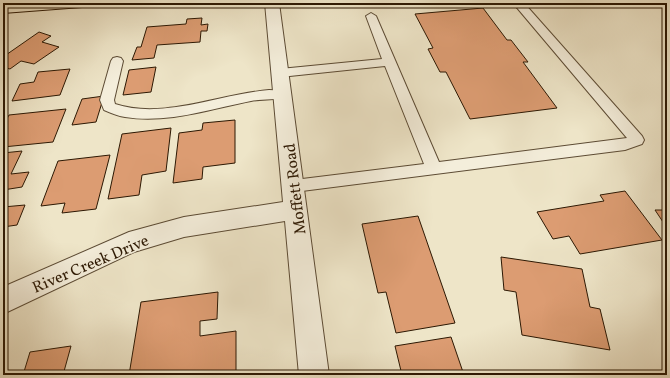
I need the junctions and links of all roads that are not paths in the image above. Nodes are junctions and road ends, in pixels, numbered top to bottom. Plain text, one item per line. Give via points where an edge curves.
1 (82, 3) edge
2 (272, 3) edge
3 (518, 3) edge
4 (3, 9) edge
5 (371, 16) dead end
6 (117, 61) dead end
7 (389, 62) junction
8 (281, 83) junction
9 (434, 169) junction
10 (294, 186) junction
11 (296, 210) junction
12 (3, 301) edge
13 (314, 375) edge

1 - 4 main road
2 - 8 street, Moffett Road
3 - 9 lane via 637,140 625,145
5 - 7 lane
6 - 8 lane via 107,100 109,107 118,112 131,114 210,106 255,96
7 - 8 lane
7 - 9 lane
8 - 10 street, Moffett Road
9 - 10 lane
10 - 11 street, Moffett Road
11 - 12 street, River Creek Drive via 184,226 129,243
11 - 13 street, Moffett Road

